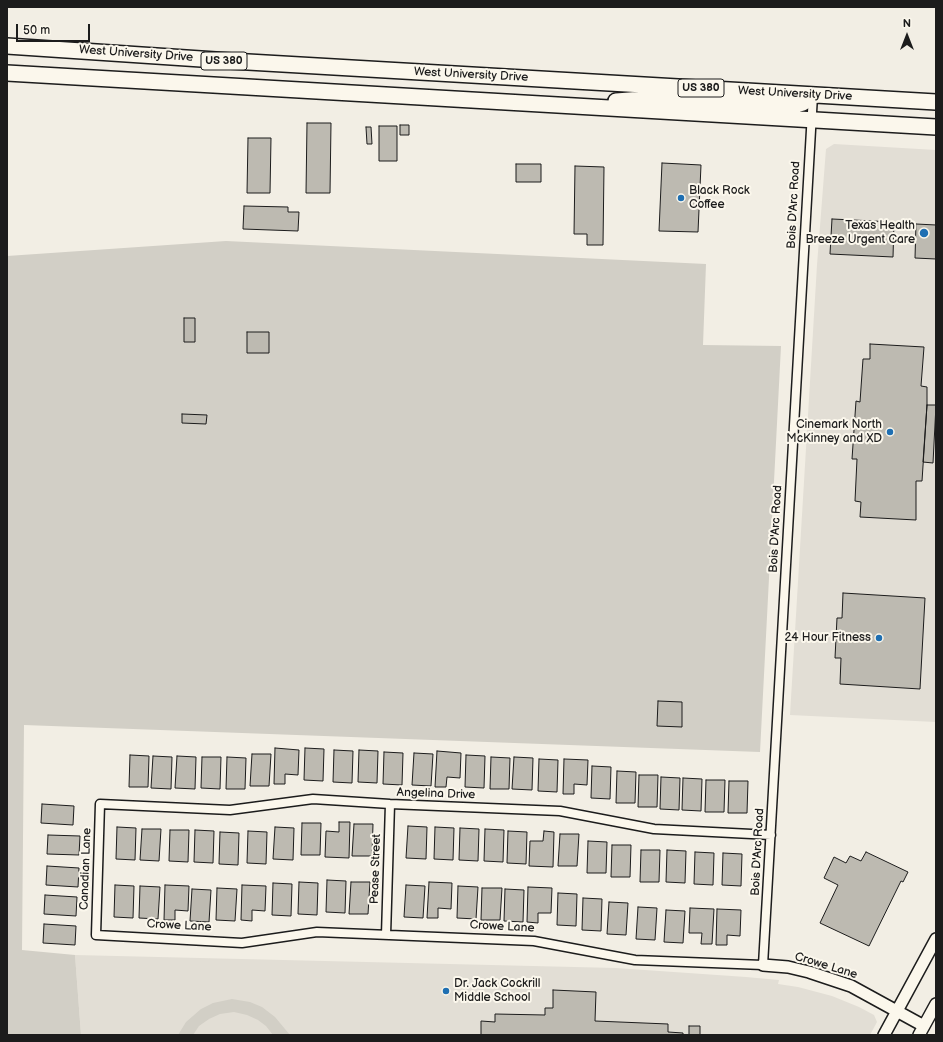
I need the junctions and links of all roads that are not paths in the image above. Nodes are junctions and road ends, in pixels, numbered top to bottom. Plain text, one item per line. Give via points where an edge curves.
1 (7, 46) edge
2 (441, 72) junction
3 (7, 73) edge
4 (813, 95) junction
5 (434, 97) junction
6 (936, 102) edge
7 (577, 106) junction
8 (811, 120) junction
9 (936, 127) edge
10 (100, 804) joint
11 (390, 804) junction
12 (771, 835) junction
13 (96, 935) joint
14 (386, 935) junction
15 (936, 939) edge
16 (763, 965) junction
17 (936, 1004) edge
18 (898, 1010) junction
19 (922, 1030) edge
20 (884, 1035) edge

1 - 2 highway, West University Drive / US 380
2 - 4 highway, West University Drive / US 380
2 - 5 highway
3 - 5 highway, West University Drive / US 380
4 - 6 highway, West University Drive / US 380
4 - 7 highway via 803,103 792,106 643,99
4 - 8 street, Bois D'Arc Road
5 - 7 highway, West University Drive / US 380
7 - 8 highway, West University Drive / US 380
8 - 9 highway, West University Drive / US 380
8 - 12 street, Bois D'Arc Road
10 - 11 street, Angelina Drive via 230,810 313,798
10 - 13 street, Canadian Lane
11 - 12 street, Angelina Drive via 560,811 654,829
11 - 14 street, Pease Street
12 - 16 street, Bois D'Arc Road
13 - 14 street, Crowe Lane via 242,943 317,932
14 - 16 street, Crowe Lane via 534,941 635,960
15 - 18 main road
16 - 18 main road, Crowe Lane via 788,967 829,978
17 - 19 main road
18 - 19 main road, Crowe Lane
18 - 20 main road

